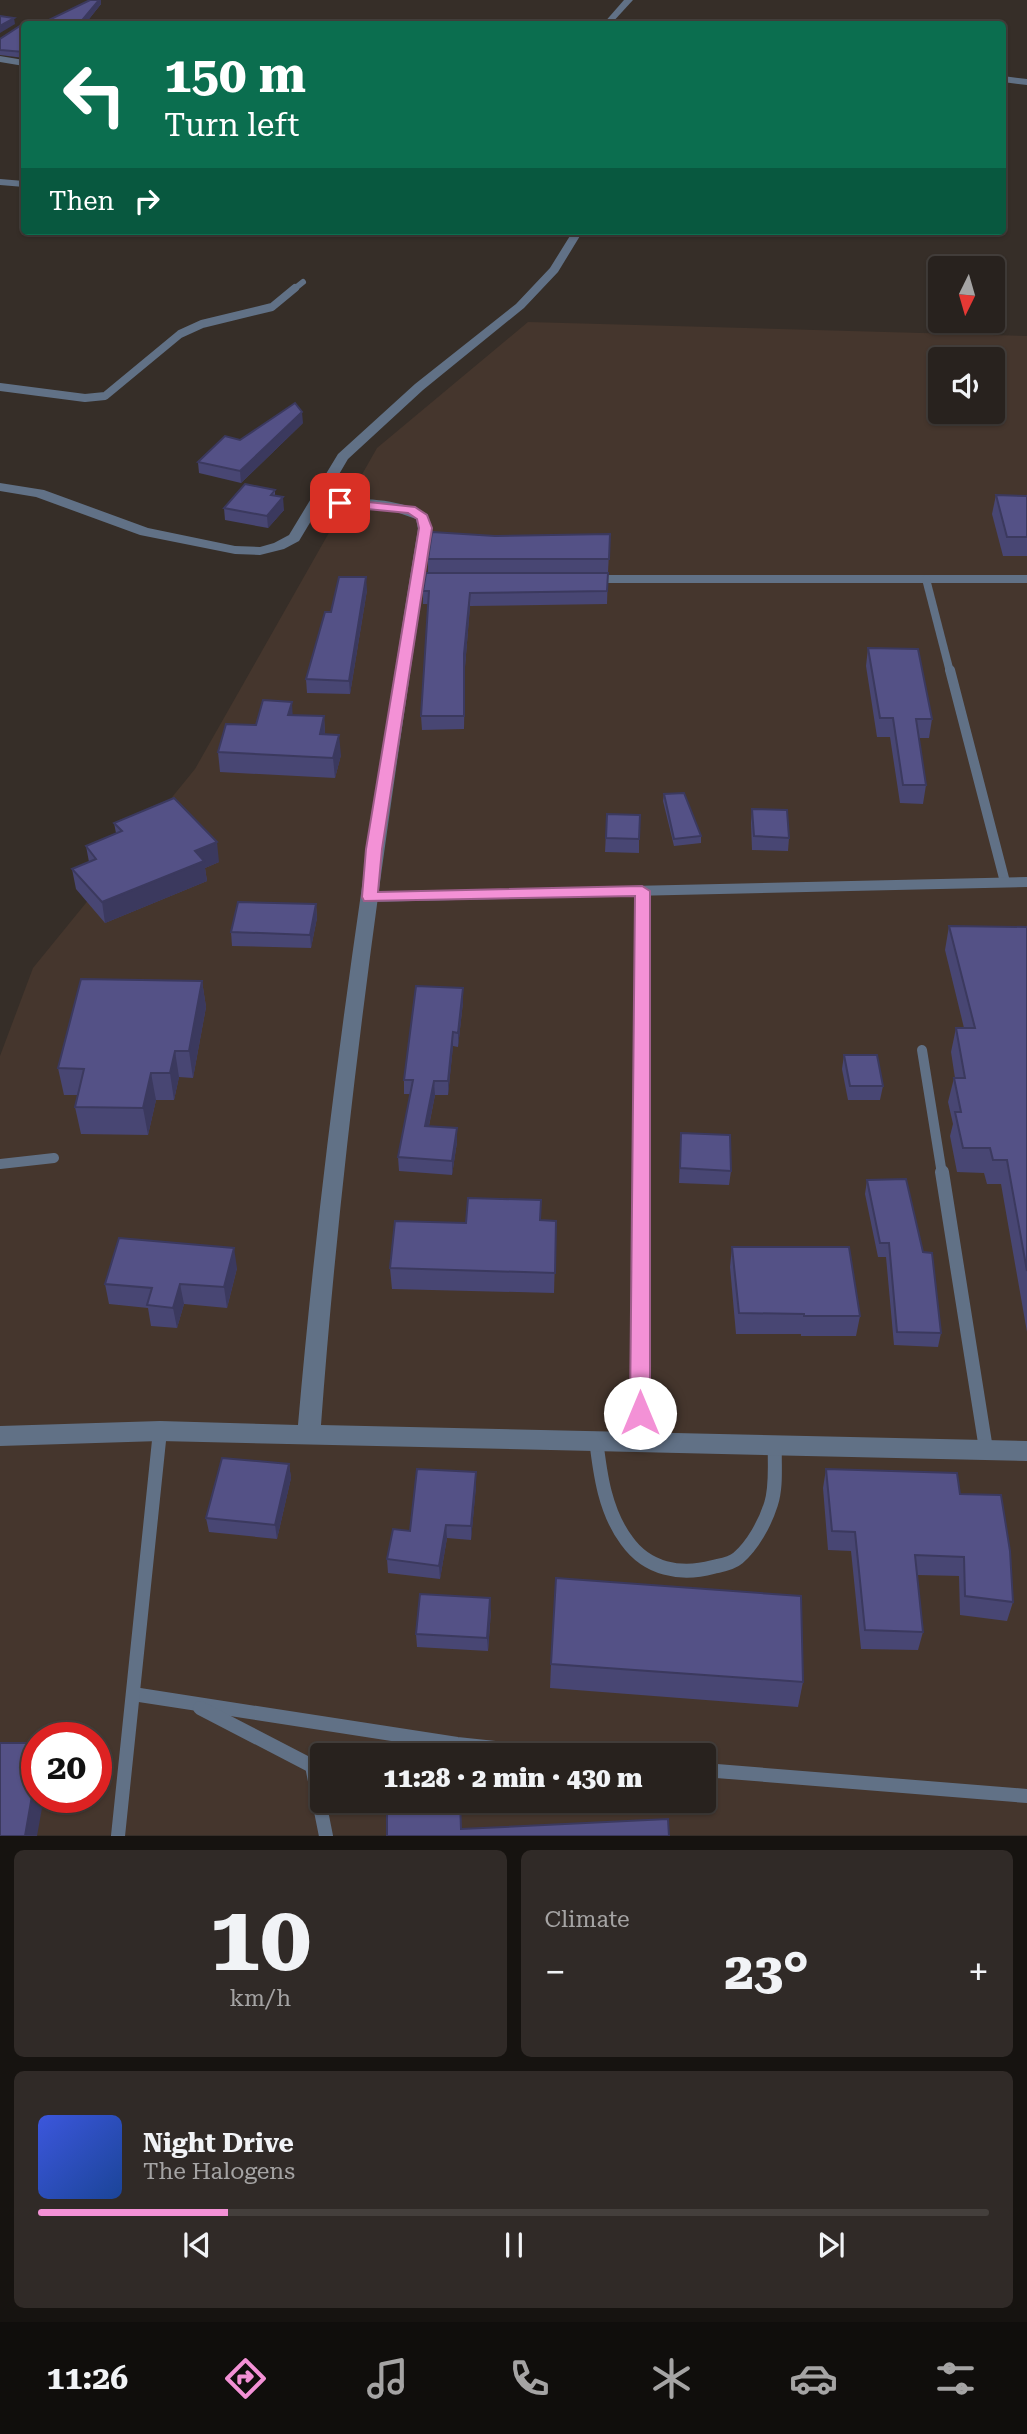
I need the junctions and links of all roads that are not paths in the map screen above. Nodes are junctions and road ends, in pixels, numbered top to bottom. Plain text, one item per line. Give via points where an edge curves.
1 (628, 0) edge
2 (610, 21) edge
3 (0, 59) edge
4 (21, 62) edge
5 (1006, 79) edge
6 (1027, 82) edge
7 (0, 182) edge
8 (21, 184) edge
9 (576, 235) edge
10 (303, 282) dead end
11 (0, 387) edge
12 (0, 487) edge
13 (317, 502) junction
14 (588, 579) edge
15 (926, 579) junction
16 (1027, 579) edge
17 (1005, 882) junction
18 (1027, 882) edge
19 (642, 891) junction
20 (370, 897) junction
21 (922, 1050) dead end
22 (54, 1158) dead end
23 (0, 1164) edge
24 (160, 1431) junction
25 (309, 1433) junction
26 (0, 1436) edge
27 (596, 1439) junction
28 (640, 1440) junction
29 (775, 1445) junction
30 (986, 1449) junction
31 (1027, 1451) edge
32 (133, 1694) junction
33 (451, 1743) edge
34 (716, 1771) edge
35 (1027, 1796) edge
36 (118, 1836) edge
37 (326, 1836) edge

1 - 2 street
3 - 4 street
5 - 6 street
7 - 8 street
9 - 13 street via 554,270 520,306 419,387 343,457
10 - 11 lane via 272,307 180,334 105,396 85,398
12 - 13 street via 39,493 145,532 235,550 260,551 293,538
13 - 20 street via 411,510 422,517 425,528 422,579 374,849
14 - 15 lane
15 - 16 lane
15 - 17 lane
17 - 18 lane
17 - 19 lane
19 - 20 lane
19 - 28 lane
20 - 25 street via 320,1295
21 - 30 lane
22 - 23 lane
24 - 25 street
24 - 26 street
24 - 32 lane
25 - 27 street
27 - 28 street
27 - 29 lane via 599,1471 626,1540 646,1561 669,1571 705,1571 736,1560 757,1534 772,1501
28 - 29 street
29 - 30 street
30 - 31 street
32 - 33 lane
32 - 36 lane
32 - 37 lane via 199,1707 312,1766
34 - 35 lane

